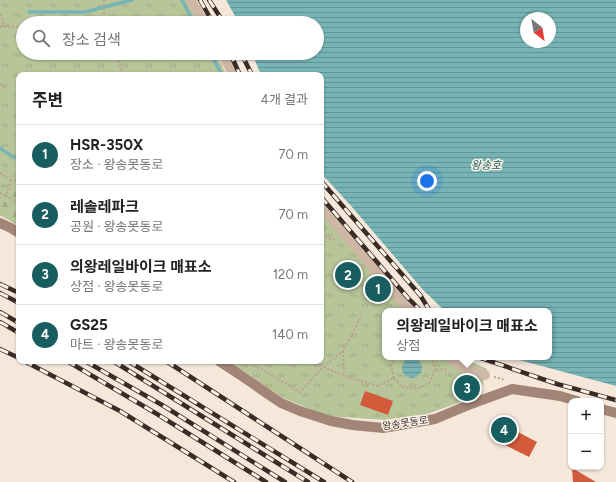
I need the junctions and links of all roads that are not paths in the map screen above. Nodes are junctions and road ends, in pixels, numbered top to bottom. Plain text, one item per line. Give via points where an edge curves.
1 (191, 0) edge
2 (200, 16) edge
3 (226, 60) edge
4 (232, 72) edge
5 (324, 209) edge
6 (0, 223) edge
7 (16, 231) edge
8 (407, 308) edge
9 (453, 360) edge
10 (224, 364) edge
11 (485, 375) dead end
12 (568, 398) edge
13 (604, 410) edge
14 (616, 413) edge

1 - 2 street
3 - 4 street
5 - 8 street
6 - 7 street
9 - 11 street via 464,368
10 - 12 street, 왕송못동로 via 281,403 300,412 353,425 383,428 435,419 512,389
13 - 14 street

